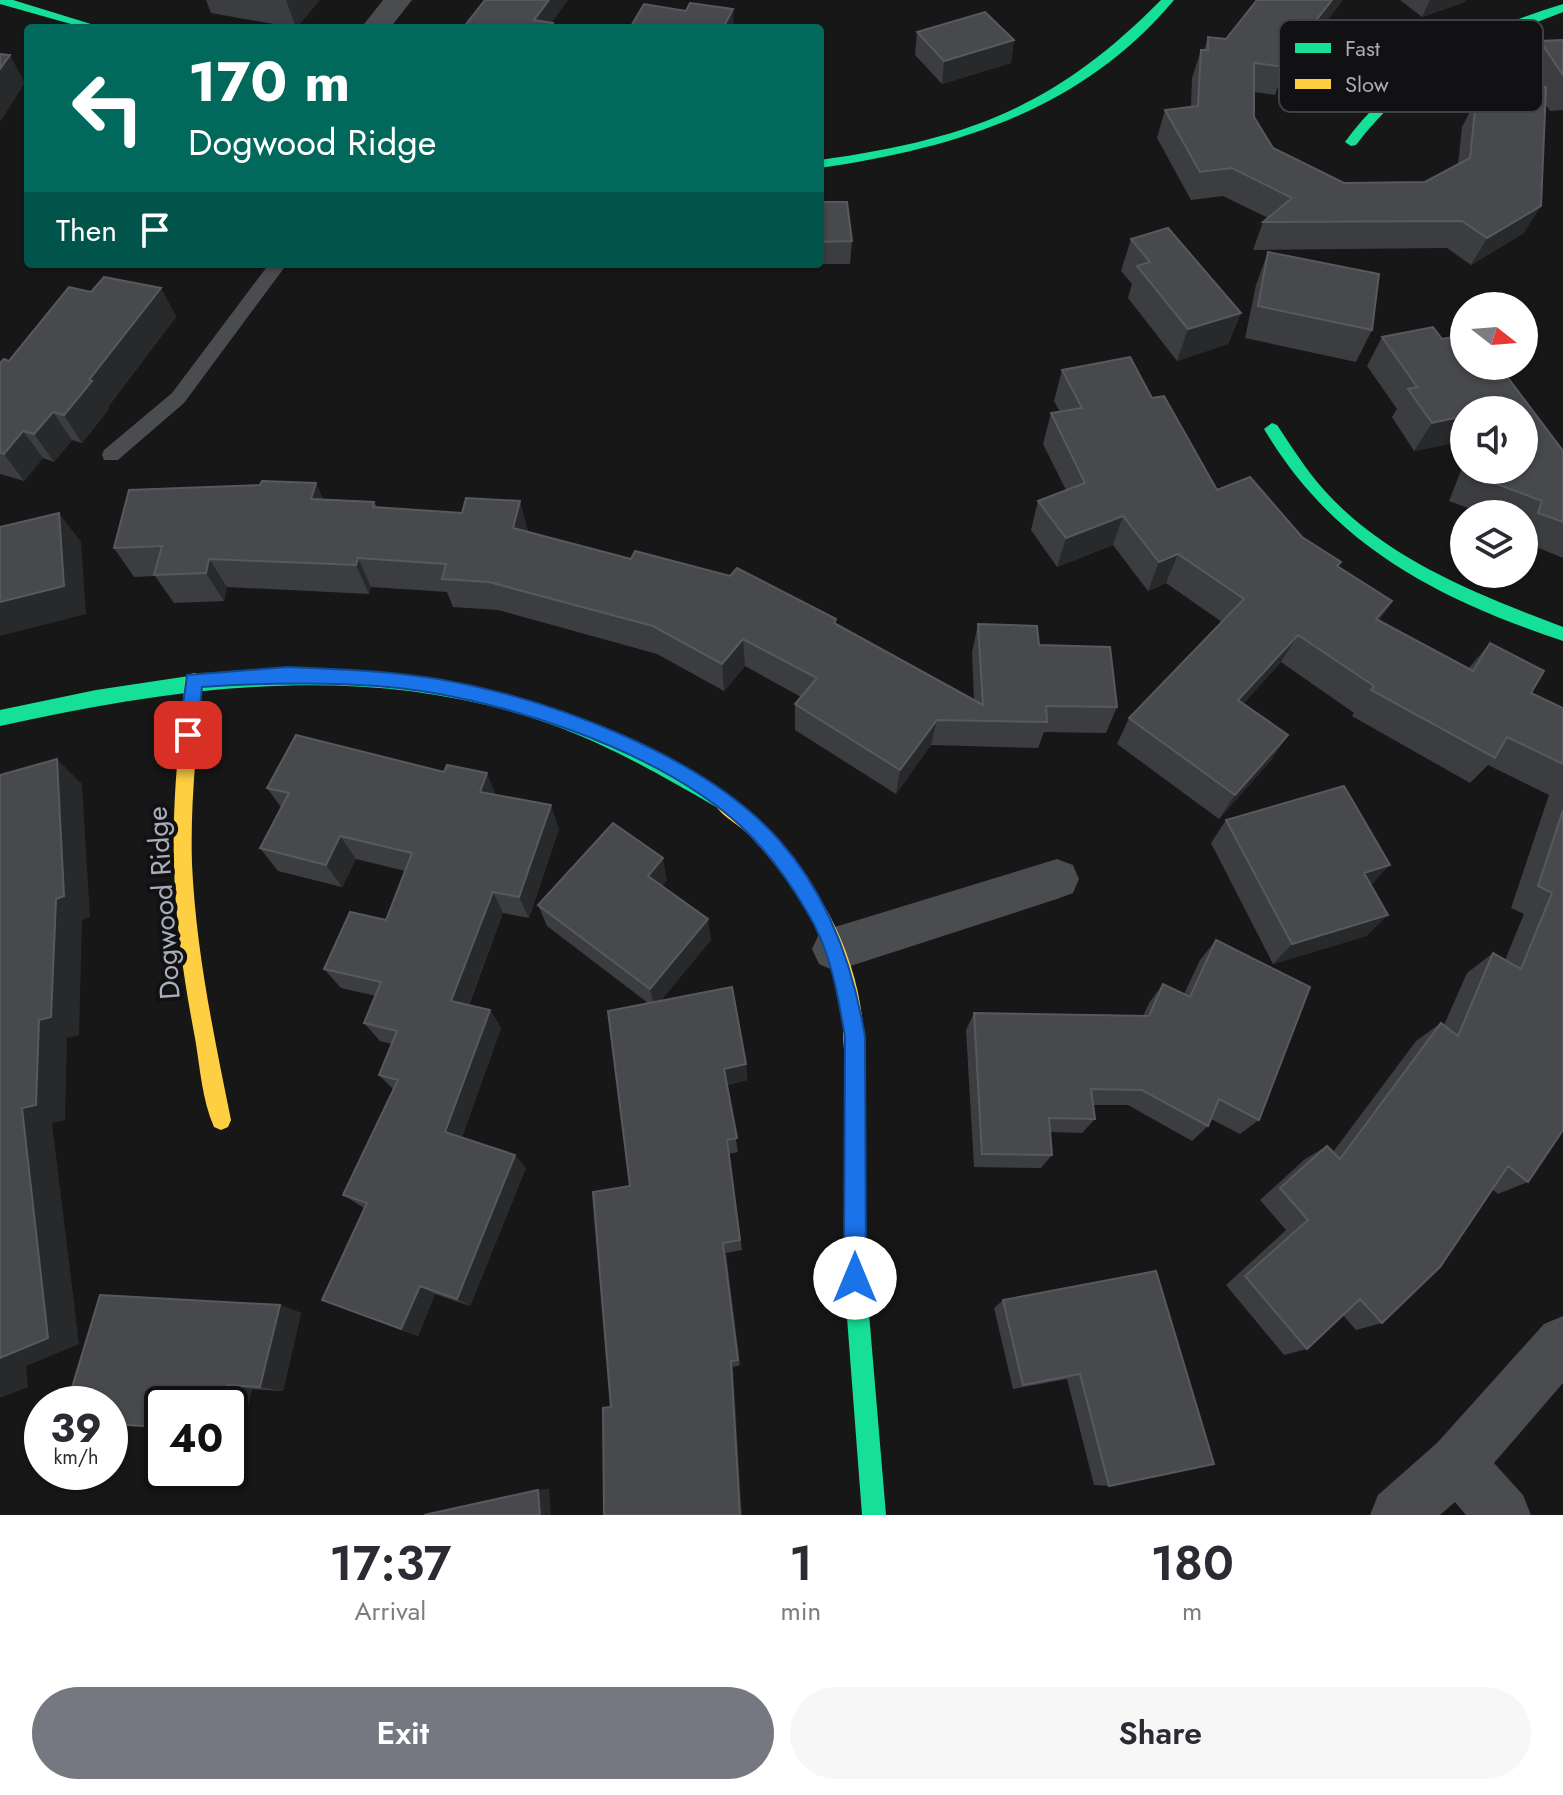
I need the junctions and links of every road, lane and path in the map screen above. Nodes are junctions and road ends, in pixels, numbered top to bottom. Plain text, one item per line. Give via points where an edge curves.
1 (0, 0) edge
2 (398, 0) edge
3 (1168, 0) edge
4 (1563, 8) edge
5 (1534, 20) edge
6 (84, 24) edge
7 (378, 24) edge
8 (1370, 112) edge
9 (1351, 142) dead end
10 (824, 163) edge
11 (275, 268) edge
12 (1272, 429) dead end
13 (111, 455) dead end
14 (1563, 634) edge
15 (194, 680) junction
16 (0, 718) edge
17 (1057, 879) dead end
18 (835, 949) junction
19 (221, 1120) dead end
20 (1563, 1343) edge
21 (1457, 1463) junction
22 (874, 1515) edge
23 (1398, 1515) edge
24 (1503, 1515) edge

1 - 6 street
2 - 7 street
3 - 10 street via 1133,41 1051,98 955,137
4 - 5 street
8 - 9 street
11 - 13 lane via 178,398
12 - 14 street via 1310,487 1365,539 1437,582
15 - 16 street
15 - 18 street via 287,674 380,679 440,687 586,728 668,767 749,822 795,875
15 - 19 street, Dogwood Ridge via 183,789 183,867 195,992
17 - 18 street
18 - 22 street via 855,1037 855,1278
20 - 21 street
21 - 23 street
21 - 24 street

